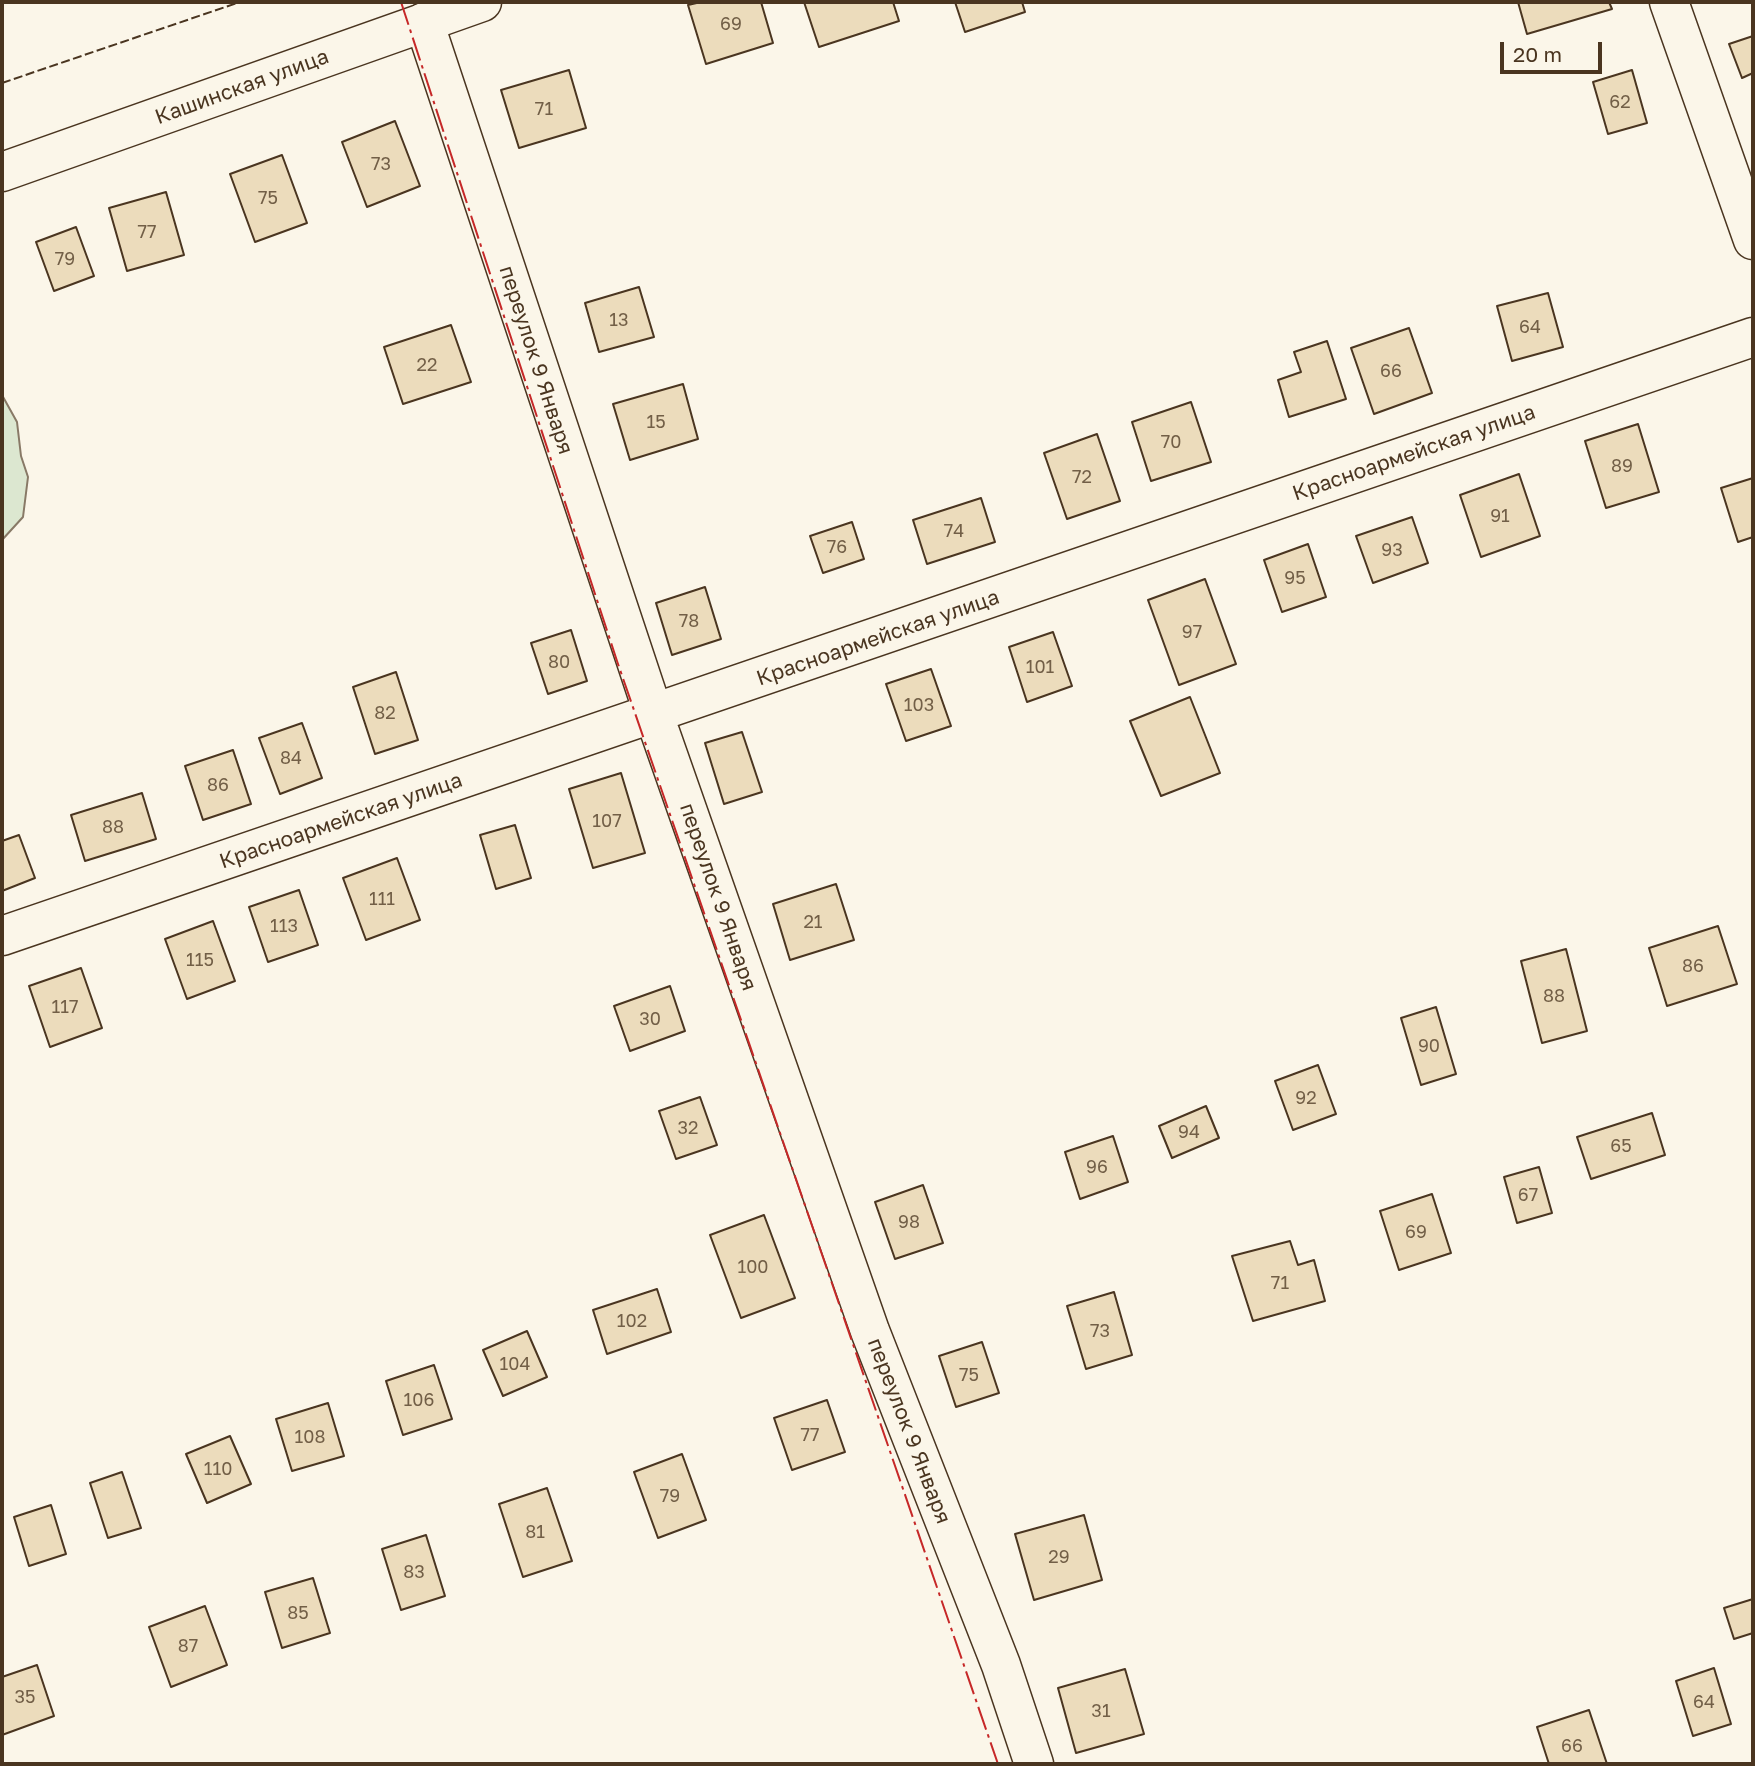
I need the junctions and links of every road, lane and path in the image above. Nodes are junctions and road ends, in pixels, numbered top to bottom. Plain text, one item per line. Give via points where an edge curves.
1 (482, 2) edge
2 (1669, 2) edge
3 (424, 22) junction
4 (2, 172) edge
5 (1753, 240) edge
6 (1753, 337) edge
7 (654, 715) junction
8 (2, 936) edge
9 (1034, 1764) edge

1 - 3 street, Кашинская улица
2 - 5 street
3 - 4 street, Кашинская улица
3 - 7 street, переулок 9 Января
6 - 7 street, Красноармейская улица
7 - 8 street, Красноармейская улица
7 - 9 street, переулок 9 Января via 870,1331 1001,1665

